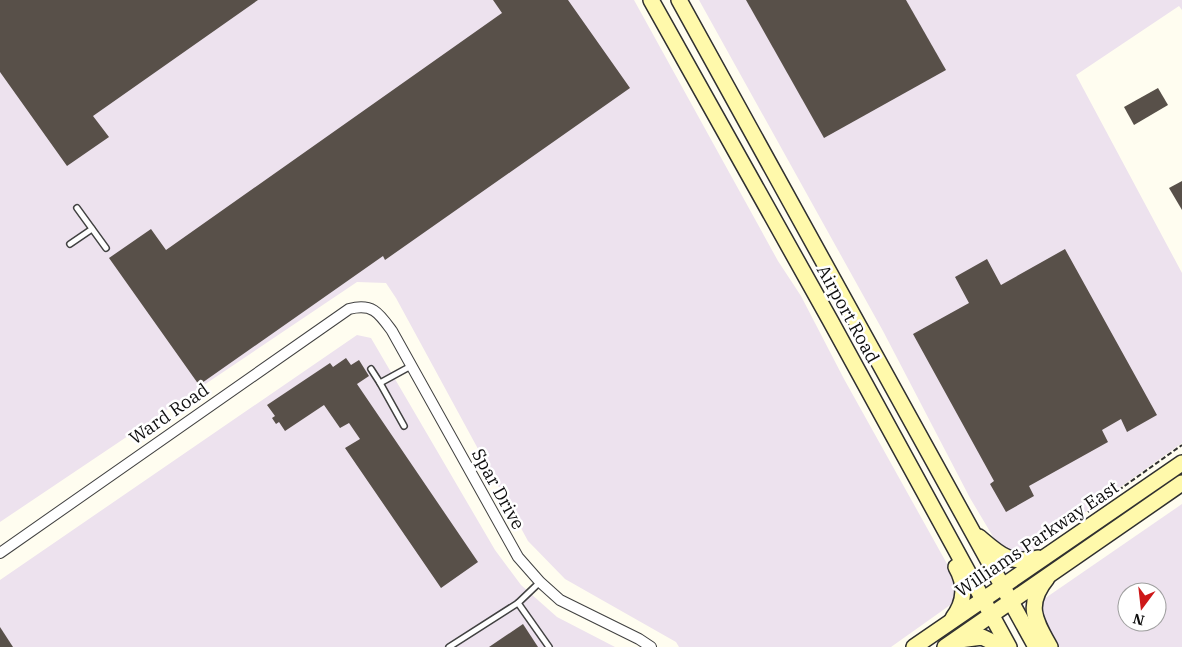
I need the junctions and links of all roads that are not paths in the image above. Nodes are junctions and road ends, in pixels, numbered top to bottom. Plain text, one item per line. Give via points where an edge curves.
1 (651, 0) edge
2 (679, 0) edge
3 (77, 208) dead end
4 (92, 229) junction
5 (70, 244) dead end
6 (106, 248) dead end
7 (360, 306) joint
8 (411, 365) junction
9 (371, 369) dead end
10 (380, 383) junction
11 (404, 426) dead end
12 (1182, 462) edge
13 (1182, 483) edge
14 (972, 531) junction
15 (946, 533) junction
16 (0, 553) edge
17 (1046, 555) junction
18 (1054, 570) junction
19 (540, 582) junction
20 (1002, 585) junction
21 (982, 599) junction
22 (1011, 601) junction
23 (518, 603) junction
24 (991, 615) junction
25 (950, 621) junction
26 (948, 645) edge
27 (648, 646) edge
28 (449, 647) edge
29 (549, 647) edge
30 (914, 647) edge
31 (1003, 647) edge
32 (1009, 647) edge
33 (1036, 647) edge
34 (1050, 647) edge

1 - 15 main road, Airport Road
2 - 14 main road, Airport Road
3 - 4 lane
4 - 5 lane
4 - 6 lane
7 - 8 street, Spar Drive via 380,314
7 - 16 street, Ward Road via 348,308
8 - 10 lane
8 - 19 street, Spar Drive via 518,557
9 - 10 lane
10 - 11 lane
12 - 17 main road, Williams Parkway East
13 - 18 main road, Williams Parkway East
14 - 17 main road via 1001,555 1013,560
14 - 20 main road, Airport Road
15 - 21 main road, Airport Road
15 - 25 main road via 946,548 963,584 959,608
17 - 20 main road, Williams Parkway East
18 - 22 main road, Williams Parkway East
18 - 34 main road via 1040,588 1034,607 1037,622
19 - 23 lane
19 - 27 street, Spar Drive via 560,600
20 - 21 main road, Williams Parkway East
20 - 22 main road, Airport Road
21 - 24 main road, Airport Road
21 - 25 main road, Williams Parkway East
22 - 24 main road, Williams Parkway East
22 - 33 main road, Airport Road
23 - 28 lane
23 - 29 lane
24 - 26 main road, Williams Parkway East
24 - 32 main road, Airport Road
25 - 30 main road, Williams Parkway East
26 - 31 main road via 977,637 992,640

